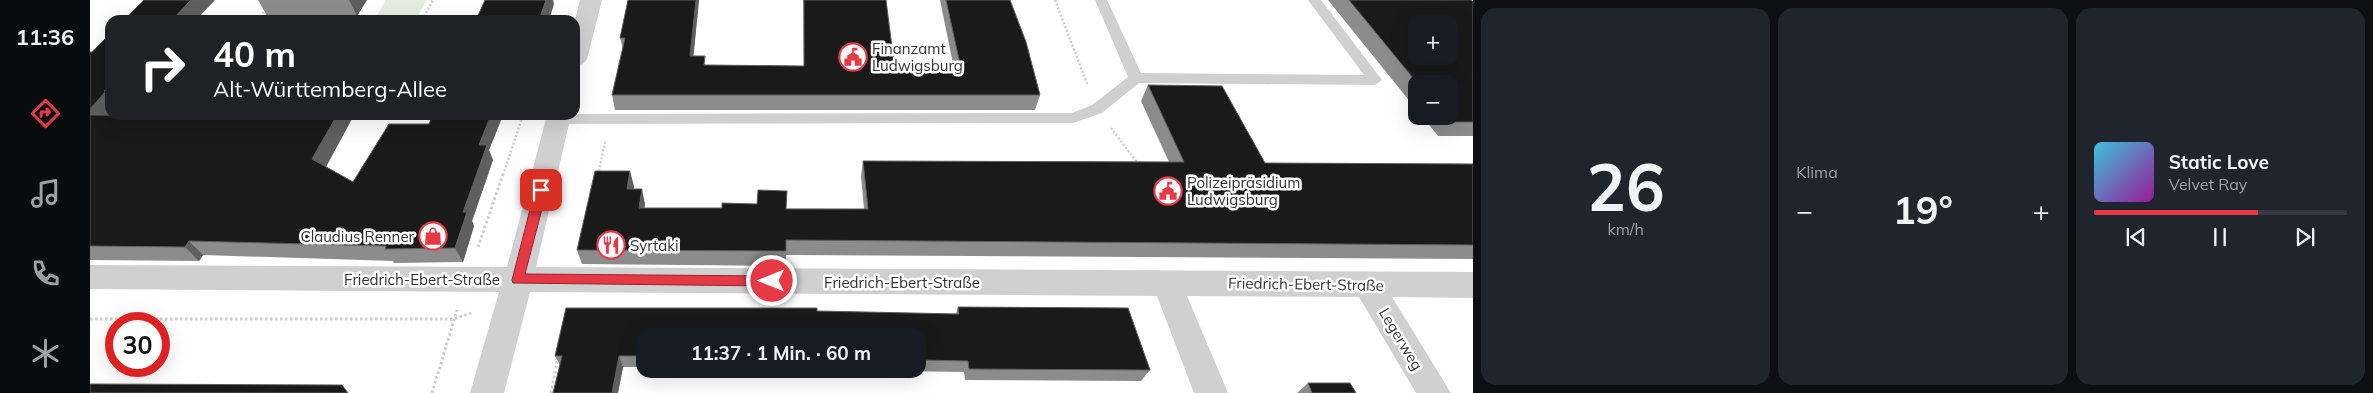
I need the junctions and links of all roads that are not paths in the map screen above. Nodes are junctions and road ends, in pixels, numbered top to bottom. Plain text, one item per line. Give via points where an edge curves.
1 (591, 0) edge
2 (1101, 0) edge
3 (1314, 0) edge
4 (580, 41) edge
5 (1136, 78) junction
6 (580, 117) edge
7 (558, 120) edge
8 (90, 277) edge
9 (518, 280) junction
10 (1167, 283) junction
11 (1368, 285) junction
12 (1473, 286) edge
13 (487, 393) edge
14 (1212, 393) edge
15 (1434, 393) edge

1 - 4 street
2 - 5 lane
3 - 5 lane via 1375,80
5 - 6 lane via 1097,109 1073,118
7 - 9 street
8 - 9 street, Friedrich-Ebert-Straße
9 - 10 street, Friedrich-Ebert-Straße
9 - 13 street
10 - 11 street, Friedrich-Ebert-Straße
10 - 14 street
11 - 12 street, Friedrich-Ebert-Straße
11 - 15 street, Legerweg

